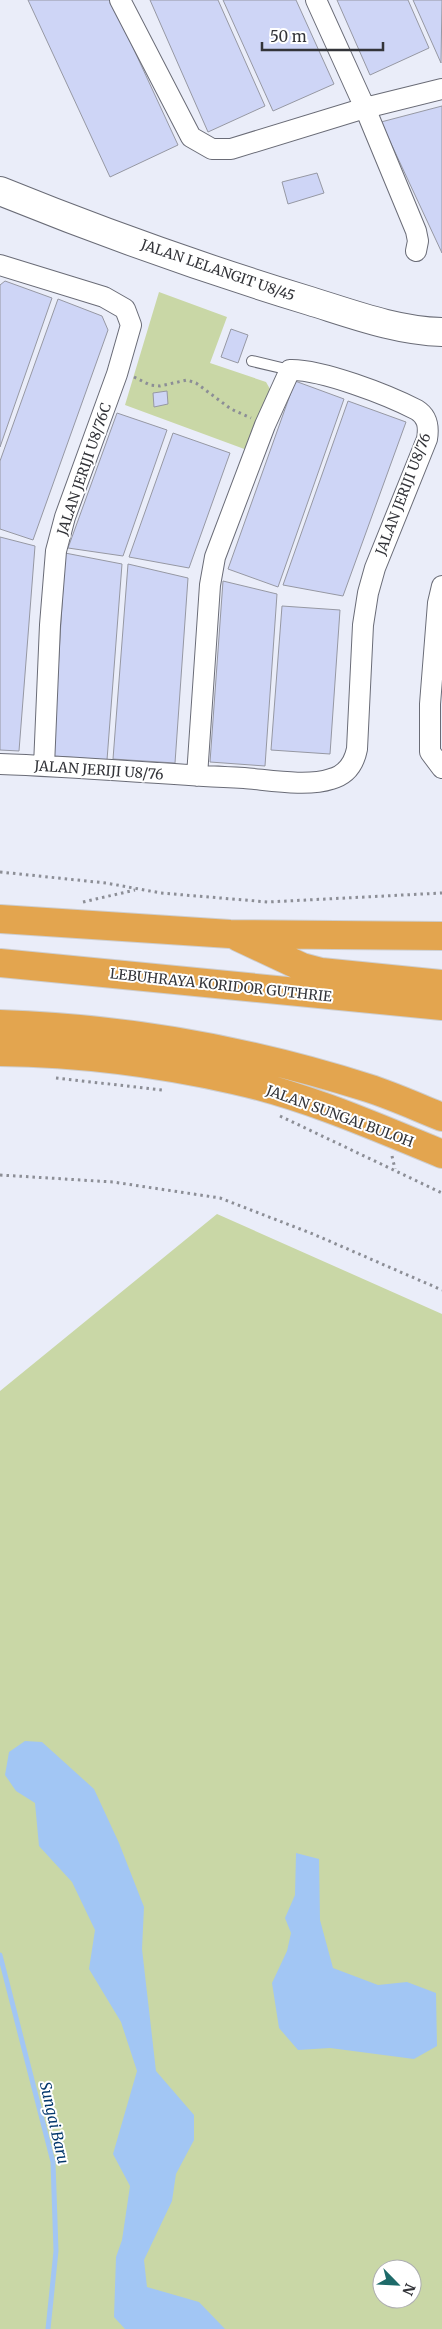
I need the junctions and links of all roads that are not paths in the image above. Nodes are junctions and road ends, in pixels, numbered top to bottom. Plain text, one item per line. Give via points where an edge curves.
1 (120, 0) edge
2 (316, 0) edge
3 (442, 89) edge
4 (365, 108) junction
5 (0, 191) edge
6 (416, 251) dead end
7 (0, 265) edge
8 (442, 332) edge
9 (252, 361) dead end
10 (290, 370) junction
11 (442, 586) edge
12 (0, 764) edge
13 (44, 766) junction
14 (442, 768) edge
15 (197, 776) junction
16 (0, 919) edge
17 (230, 934) junction
18 (442, 936) edge
19 (0, 963) edge
20 (440, 1002) edge
21 (0, 1024) edge
22 (0, 1052) edge
23 (442, 1117) edge
24 (442, 1154) edge

1 - 4 street via 191,136 206,146 231,149
2 - 4 street
3 - 4 street
4 - 6 street via 416,231
5 - 8 street, JALAN LELANGIT U8/45 via 271,289 381,322
7 - 13 street, JALAN JERIJI U8/76C via 104,297 125,310 131,325 56,551
9 - 10 lane
10 - 15 street via 265,425 215,557
10 - 15 street, JALAN JERIJI U8/76 via 316,372 412,407 422,413 428,424 426,439 368,593 363,625 356,755 345,773 317,782
11 - 14 street via 430,704 430,752
12 - 13 street, JALAN JERIJI U8/76
13 - 15 street, JALAN JERIJI U8/76
16 - 17 highway
17 - 18 highway
17 - 20 highway via 302,967
19 - 20 highway, LEBUHRAYA KORIDOR GUTHRIE
21 - 23 highway, JALAN SUNGAI BULOH via 150,1036 237,1054 368,1088
22 - 24 highway, JALAN SUNGAI BULOH via 147,1063 235,1080 306,1100

